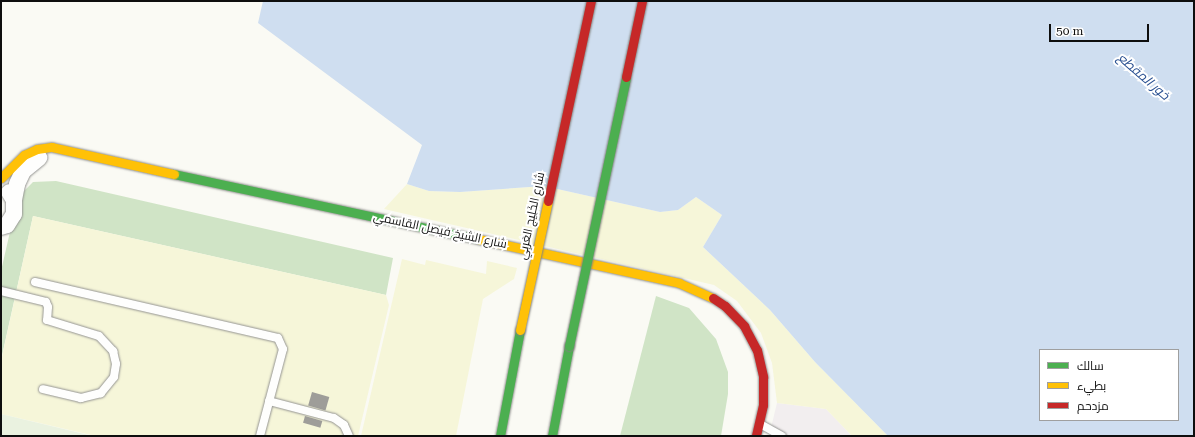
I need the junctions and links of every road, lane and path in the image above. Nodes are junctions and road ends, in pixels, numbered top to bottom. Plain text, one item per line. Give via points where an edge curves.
1 (591, 1) edge
2 (642, 1) edge
3 (59, 149) junction
4 (1, 178) edge
5 (1, 187) edge
6 (14, 200) junction
7 (3, 228) edge
8 (35, 282) dead end
9 (1, 291) edge
10 (43, 389) dead end
11 (269, 401) junction
12 (759, 424) junction
13 (260, 436) edge
14 (349, 436) edge
15 (500, 436) edge
16 (552, 436) edge
17 (756, 436) edge
18 (782, 436) edge

1 - 15 main road, شارع الخَلِيج العَربِي, bridge via 520,330
2 - 16 main road, bridge
3 - 4 main road, شارع الشيخ فيصل القاسمي via 48,147 30,152 18,159
3 - 6 street via 28,165 20,177
3 - 12 main road, شارع الشيخ فيصل القاسمي via 226,183 679,283 701,291 725,306 744,326 757,350 763,377 763,405
5 - 6 street
6 - 7 street via 14,214
8 - 11 lane via 278,338 282,349
9 - 10 lane via 46,302 47,320 99,336 113,351 116,364 114,377 101,393 81,398
11 - 13 lane
11 - 14 lane via 334,418 344,425
12 - 17 main road, شارع الشيخ فيصل القاسمي
12 - 18 lane

